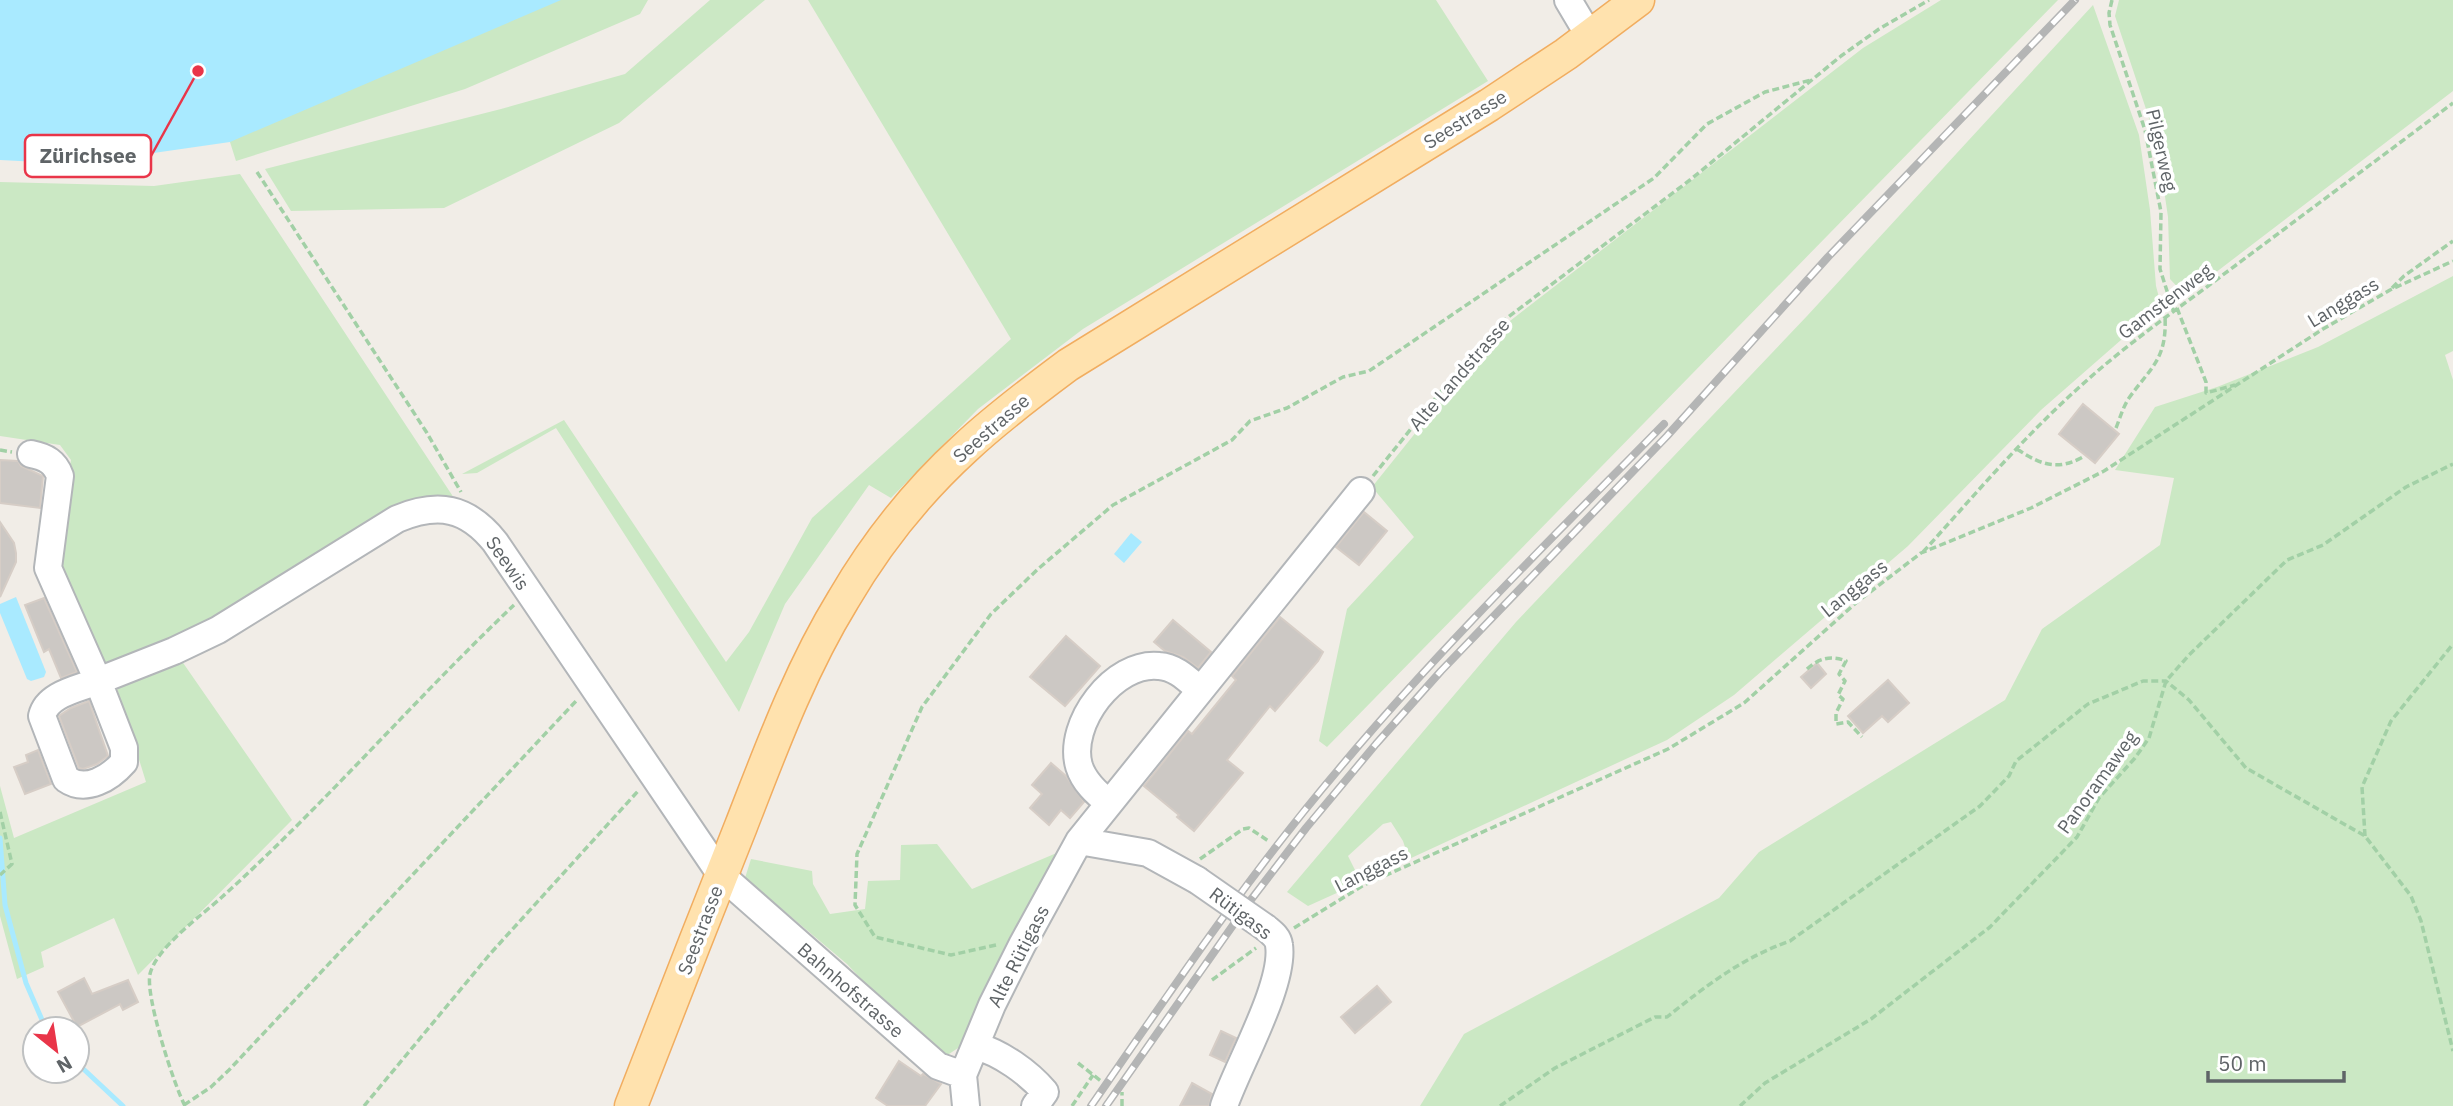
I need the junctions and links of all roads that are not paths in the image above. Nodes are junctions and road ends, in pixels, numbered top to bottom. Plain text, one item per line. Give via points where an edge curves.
1 (1568, 0) edge
2 (1638, 0) edge
3 (1590, 37) junction
4 (31, 454) dead end
5 (1361, 491) road end
6 (1200, 690) junction
7 (1109, 803) junction
8 (1079, 841) junction
9 (721, 875) junction
10 (976, 1046) junction
11 (963, 1075) junction
12 (631, 1106) edge
13 (966, 1106) edge
14 (1035, 1106) edge
15 (1224, 1106) edge

1 - 3 street
2 - 3 main road, Seestrasse
3 - 9 main road, Seestrasse via 1489,105 1068,365 963,449 906,512 843,598 784,717
4 - 9 street, Seewis via 49,460 60,476 48,568 105,678 218,630 404,516 449,510 468,517 495,542
5 - 6 street
6 - 7 street
6 - 7 street via 1178,672 1158,665 1116,680 1095,700 1078,737 1078,763 1088,784
7 - 8 street
8 - 10 street, Alte Rütigass via 1016,957
8 - 15 street, Rütigass, bridge via 1127,840 1196,873 1270,937 1279,962 1274,984
9 - 11 street, Bahnhofstrasse via 938,1066
9 - 12 main road, Seestrasse
10 - 11 street, Alte Rütigass
10 - 14 street via 998,1055 1037,1083 1045,1092
11 - 13 street

